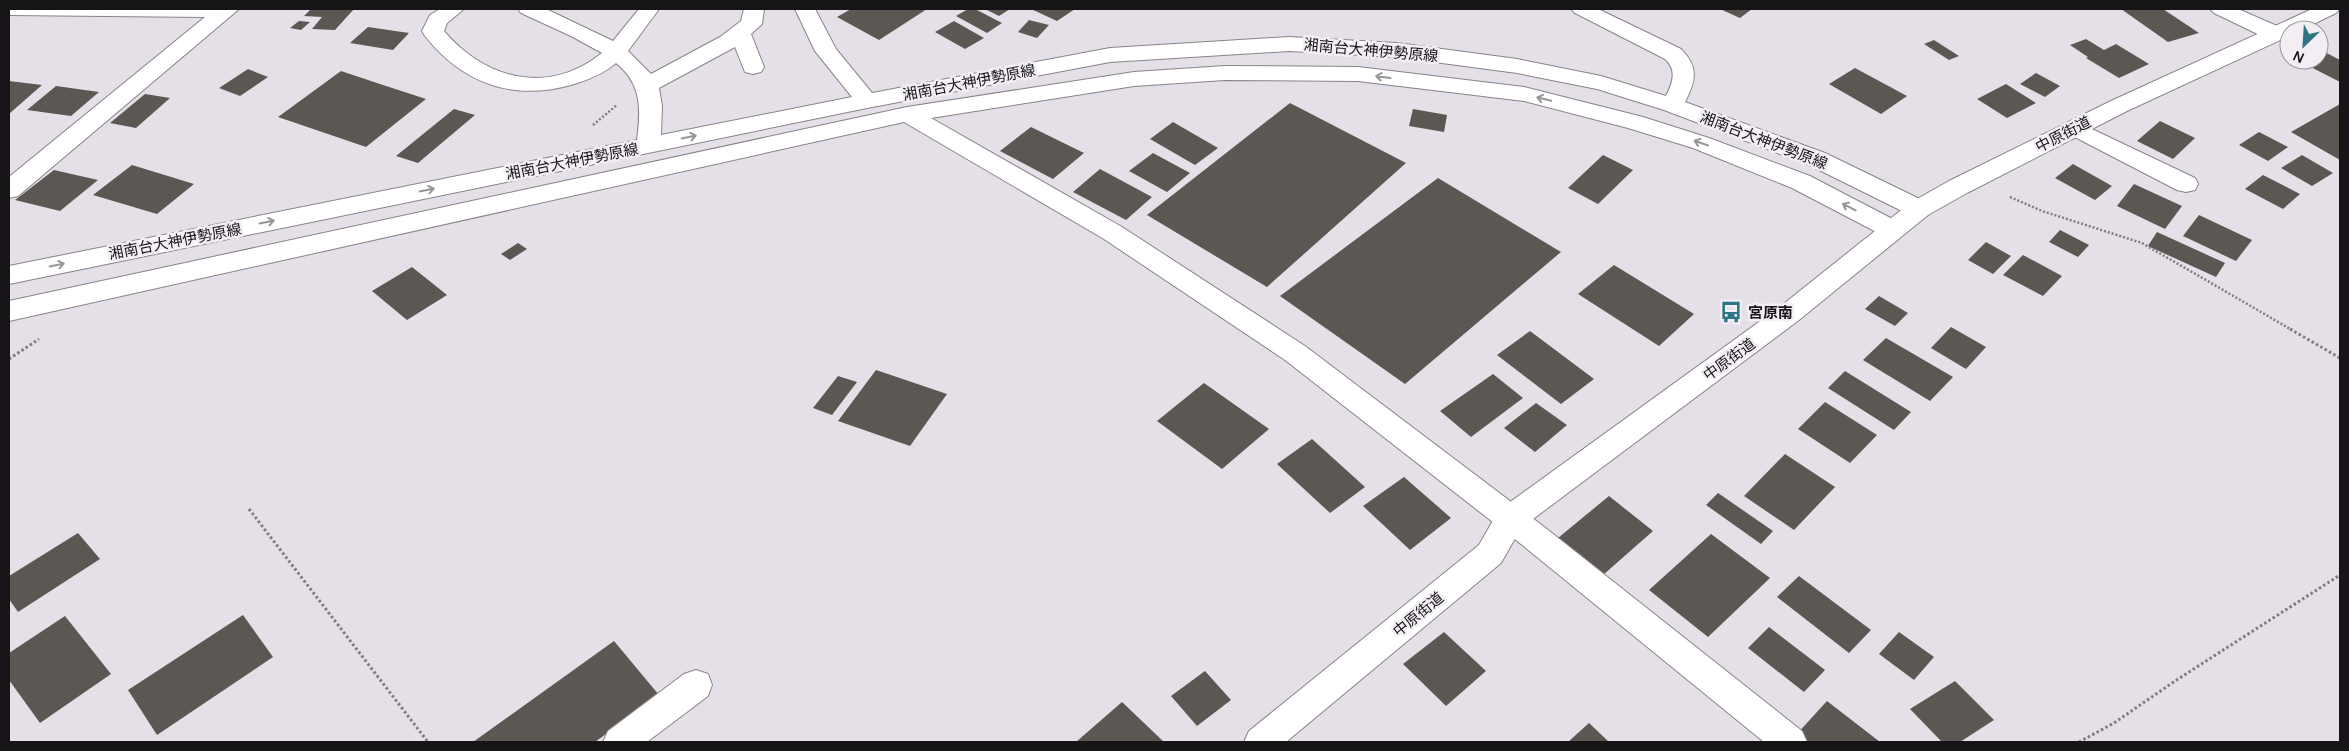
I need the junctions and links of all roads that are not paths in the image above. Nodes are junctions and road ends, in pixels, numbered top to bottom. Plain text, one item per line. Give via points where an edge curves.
1 (9, 9) edge
2 (453, 9) edge
3 (528, 9) edge
4 (649, 9) edge
5 (754, 9) edge
6 (805, 9) edge
7 (1582, 9) edge
8 (2221, 9) edge
9 (2328, 9) edge
10 (227, 10) edge
11 (740, 33) junction
12 (2276, 34) junction
13 (615, 51) junction
14 (753, 67) dead end
15 (646, 86) junction
16 (867, 101) junction
17 (1672, 105) junction
18 (907, 114) junction
19 (2074, 128) junction
20 (648, 146) junction
21 (2186, 184) dead end
22 (9, 190) edge
23 (1919, 209) junction
24 (1893, 230) junction
25 (9, 275) edge
26 (9, 311) edge
27 (1510, 519) junction
28 (696, 685) dead end
29 (620, 742) edge
30 (1261, 742) edge
31 (1790, 742) edge

1 - 10 street
2 - 13 street via 438,20 433,31 442,45 502,82 525,87 547,86 586,73
3 - 13 street via 572,27
4 - 13 street
5 - 11 street via 751,24
6 - 16 street via 826,51
7 - 17 street via 1674,54 1682,61 1684,82
8 - 12 street
9 - 12 street, 中原街道
10 - 22 street
11 - 14 street
11 - 15 street
12 - 19 street, 中原街道
13 - 15 street
15 - 20 street via 651,103
16 - 17 street, 湘南台大神伊勢原線 via 1110,55 1288,44 1397,50 1517,66 1601,83
20 -> 16 street, 湘南台大神伊勢原線
17 - 23 street, 湘南台大神伊勢原線 via 1817,159
24 -> 18 street, 湘南台大神伊勢原線 via 1801,182 1701,143 1635,122 1524,94 1368,75 1225,73 1134,79
18 - 26 street, 湘南台大神伊勢原線
18 - 27 street via 1112,232 1295,353
19 - 21 street
19 - 23 street, 中原街道
25 -> 20 street, 湘南台大神伊勢原線
23 - 24 street, 中原街道
24 - 27 street, 中原街道 via 1790,313
27 - 30 street, 中原街道 via 1490,554
27 - 31 street
28 - 29 street

